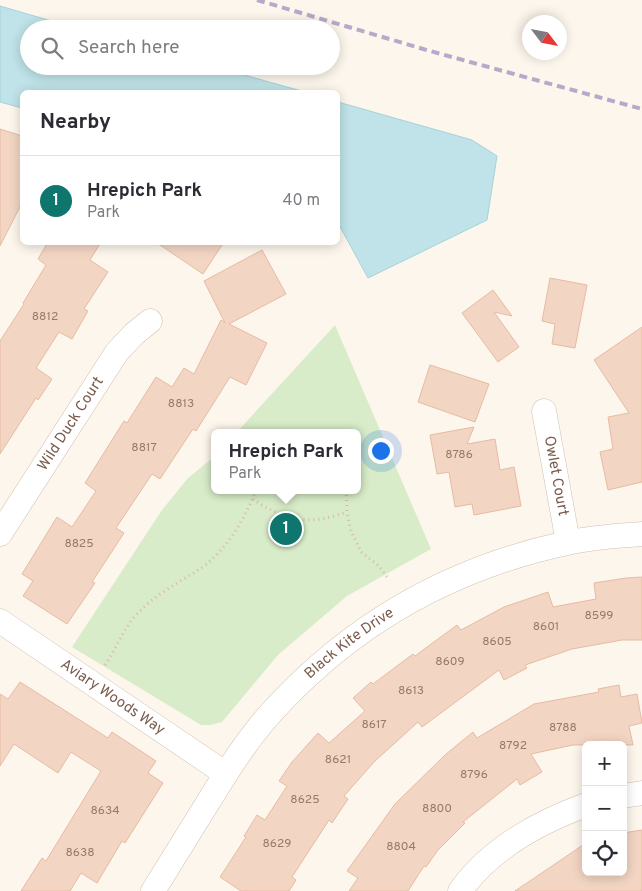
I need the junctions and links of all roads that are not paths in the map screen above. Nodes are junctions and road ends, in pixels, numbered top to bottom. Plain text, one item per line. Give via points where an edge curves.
1 (150, 322) dead end
2 (544, 411) dead end
3 (0, 534) edge
4 (642, 534) edge
5 (568, 542) junction
6 (0, 621) edge
7 (226, 774) junction
8 (642, 793) edge
9 (627, 795) edge
10 (582, 806) edge
11 (153, 891) edge
12 (460, 891) edge

1 - 3 street, Wild Duck Court via 117,352
2 - 5 street, Owlet Court
4 - 5 street, Black Kite Drive
5 - 7 street, Black Kite Drive via 469,571 378,619 307,675 269,715
6 - 7 street, Aviary Woods Way
7 - 11 street, Black Kite Drive
8 - 9 street
10 - 12 street via 525,832 492,857

